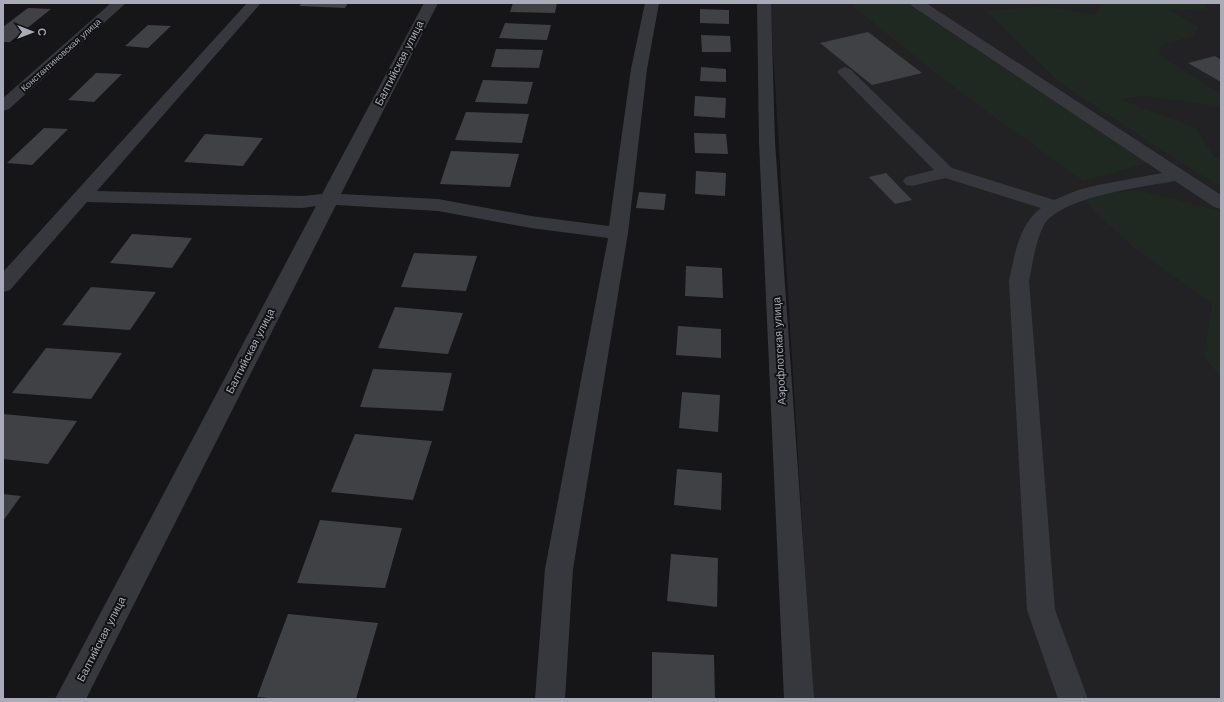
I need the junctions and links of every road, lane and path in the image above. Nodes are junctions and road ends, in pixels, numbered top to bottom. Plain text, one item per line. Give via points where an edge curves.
1 (119, 3) edge
2 (254, 3) edge
3 (430, 3) edge
4 (652, 3) edge
5 (764, 3) edge
6 (917, 3) edge
7 (845, 72) dead end
8 (3, 106) edge
9 (946, 172) junction
10 (1178, 175) junction
11 (912, 181) dead end
12 (82, 196) junction
13 (330, 199) junction
14 (1221, 203) edge
15 (1054, 206) junction
16 (618, 232) junction
17 (3, 285) edge
18 (70, 699) edge
19 (550, 699) edge
20 (799, 699) edge
21 (1073, 699) edge

1 - 8 street, Константиновская улица
2 - 12 street
3 - 13 street, Балтийская улица
4 - 16 street via 639,69
5 - 20 street, Аэрофлотская улица via 767,150
6 - 10 street
7 - 9 street
9 - 11 street
9 - 15 street
10 - 14 street
10 - 15 street via 1090,193
12 - 13 street via 302,202
12 - 17 street
13 - 16 street via 438,205 531,222
13 - 18 street, Балтийская улица
15 - 21 street via 1040,218 1028,242 1019,281 1041,610
16 - 19 street via 559,569

